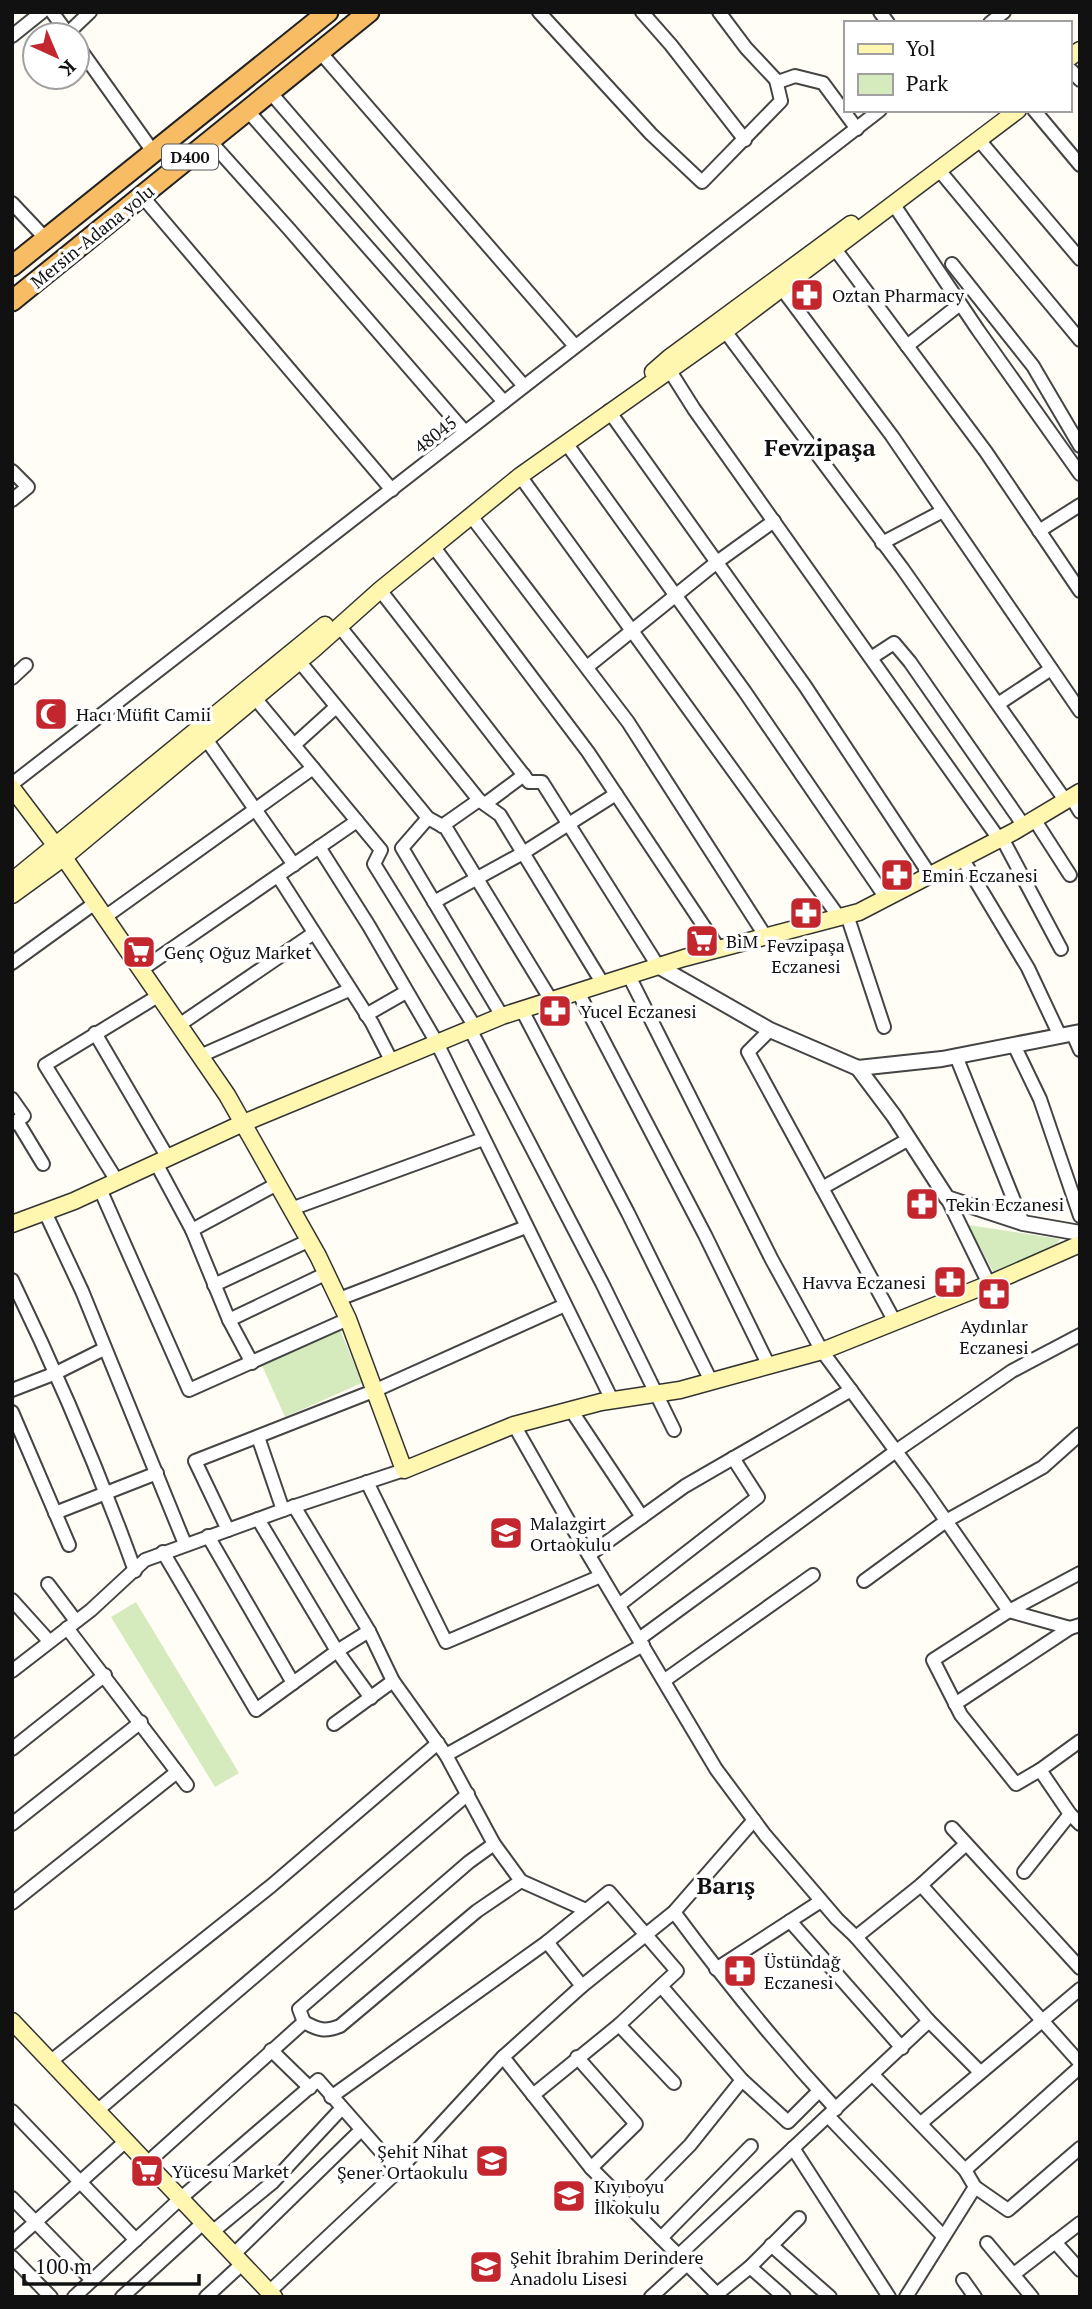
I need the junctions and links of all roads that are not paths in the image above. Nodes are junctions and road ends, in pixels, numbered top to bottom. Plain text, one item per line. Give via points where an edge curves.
1 (42, 12) edge
2 (328, 12) edge
3 (369, 12) edge
4 (539, 12) edge
5 (642, 12) edge
6 (719, 12) edge
7 (12, 36) edge
8 (1080, 50) edge
9 (320, 52) junction
10 (91, 65) edge
11 (1074, 69) edge
12 (776, 80) junction
13 (270, 92) junction
14 (247, 110) junction
15 (844, 111) edge
16 (844, 112) edge
17 (878, 112) edge
18 (998, 112) edge
19 (1015, 112) edge
20 (1036, 112) edge
21 (857, 129) junction
22 (745, 140) junction
23 (979, 140) junction
24 (210, 141) junction
25 (153, 153) junction
26 (1080, 165) edge
27 (939, 170) junction
28 (142, 196) junction
29 (12, 203) edge
30 (894, 205) junction
31 (46, 239) junction
32 (835, 249) junction
33 (1080, 259) edge
34 (952, 264) dead end
35 (12, 266) edge
36 (782, 289) junction
37 (12, 301) edge
38 (960, 304) junction
39 (725, 331) junction
40 (1080, 340) edge
41 (575, 346) junction
42 (907, 346) junction
43 (670, 371) junction
44 (524, 386) junction
45 (504, 402) junction
46 (609, 411) junction
47 (465, 432) junction
48 (566, 443) junction
49 (1080, 446) edge
50 (12, 471) edge
51 (1080, 474) edge
52 (520, 476) junction
53 (392, 490) junction
54 (12, 500) edge
55 (1080, 505) edge
56 (943, 511) junction
57 (471, 516) junction
58 (774, 521) junction
59 (1039, 531) junction
60 (882, 543) junction
61 (433, 546) junction
62 (717, 562) junction
63 (380, 590) junction
64 (1080, 591) edge
65 (676, 596) junction
66 (340, 627) junction
67 (633, 631) junction
68 (871, 658) junction
69 (299, 661) junction
70 (26, 666) dead end
71 (587, 667) junction
72 (1051, 668) junction
73 (12, 678) edge
74 (255, 698) junction
75 (998, 704) junction
76 (335, 707) junction
77 (1080, 711) edge
78 (206, 739) junction
79 (294, 745) junction
80 (313, 768) junction
81 (524, 775) junction
82 (12, 786) edge
83 (616, 794) junction
84 (1072, 796) edge
85 (482, 802) junction
86 (255, 809) junction
87 (1080, 812) edge
88 (428, 818) junction
89 (357, 821) junction
90 (1029, 822) junction
91 (569, 825) junction
92 (442, 826) junction
93 (1000, 839) junction
94 (320, 847) junction
95 (60, 852) junction
96 (523, 853) junction
97 (962, 858) junction
98 (294, 865) junction
99 (930, 875) junction
100 (1070, 875) dead end
101 (278, 876) junction
102 (477, 879) junction
103 (12, 881) edge
104 (12, 895) edge
105 (886, 898) junction
106 (434, 902) junction
107 (100, 910) junction
108 (843, 916) junction
109 (314, 933) junction
110 (766, 937) junction
111 (719, 949) junction
112 (1061, 949) dead end
113 (12, 963) edge
114 (658, 967) junction
115 (141, 970) junction
116 (629, 976) junction
117 (603, 984) junction
118 (349, 990) junction
119 (407, 992) junction
120 (578, 992) junction
121 (158, 996) junction
122 (551, 1000) junction
123 (522, 1010) junction
124 (366, 1015) junction
125 (502, 1016) junction
126 (179, 1025) junction
127 (884, 1027) dead end
128 (473, 1028) junction
129 (770, 1030) junction
130 (95, 1033) junction
131 (1071, 1034) edge
132 (437, 1043) junction
133 (1014, 1045) junction
134 (1080, 1050) edge
135 (200, 1056) junction
136 (956, 1056) junction
137 (392, 1062) junction
138 (858, 1068) junction
139 (12, 1099) edge
140 (15, 1122) edge
141 (241, 1124) junction
142 (483, 1139) junction
143 (909, 1139) junction
144 (162, 1160) junction
145 (43, 1164) dead end
146 (117, 1181) junction
147 (277, 1184) junction
148 (822, 1188) junction
149 (100, 1189) junction
150 (947, 1198) junction
151 (291, 1209) junction
152 (45, 1212) junction
153 (1080, 1216) edge
154 (1023, 1223) junction
155 (12, 1224) edge
156 (526, 1227) junction
157 (192, 1230) junction
158 (310, 1240) junction
159 (1079, 1243) edge
160 (327, 1273) junction
161 (12, 1280) edge
162 (989, 1284) junction
163 (214, 1285) junction
164 (339, 1299) junction
165 (565, 1305) junction
166 (348, 1318) junction
167 (229, 1320) junction
168 (895, 1322) junction
169 (1080, 1335) edge
170 (104, 1349) junction
171 (822, 1351) junction
172 (252, 1363) junction
173 (769, 1366) junction
174 (56, 1373) junction
175 (710, 1381) junction
176 (12, 1390) edge
177 (376, 1390) junction
178 (851, 1390) junction
179 (656, 1394) junction
180 (612, 1400) junction
181 (571, 1410) junction
182 (12, 1412) edge
183 (514, 1425) junction
184 (674, 1430) dead end
185 (1080, 1434) edge
186 (258, 1437) junction
187 (896, 1451) junction
188 (733, 1458) junction
189 (404, 1470) junction
190 (157, 1473) junction
191 (367, 1482) junction
192 (107, 1492) junction
193 (289, 1508) junction
194 (55, 1513) junction
195 (642, 1517) junction
196 (258, 1519) junction
197 (946, 1521) junction
198 (228, 1530) junction
199 (208, 1536) junction
200 (186, 1544) junction
201 (69, 1545) dead end
202 (163, 1552) junction
203 (589, 1555) junction
204 (135, 1571) junction
205 (1080, 1573) edge
206 (813, 1575) dead end
207 (601, 1576) junction
208 (864, 1581) dead end
209 (48, 1584) dead end
210 (12, 1600) edge
211 (619, 1605) junction
212 (1009, 1611) junction
213 (71, 1625) junction
214 (1075, 1626) edge
215 (369, 1632) junction
216 (49, 1641) junction
217 (641, 1642) junction
218 (337, 1651) junction
219 (12, 1671) edge
220 (105, 1675) junction
221 (665, 1680) junction
222 (393, 1681) junction
223 (293, 1682) junction
224 (371, 1698) junction
225 (955, 1704) junction
226 (141, 1722) junction
227 (334, 1724) dead end
228 (1080, 1741) edge
229 (438, 1744) junction
230 (12, 1749) edge
231 (446, 1755) junction
232 (1040, 1770) junction
233 (177, 1772) junction
234 (187, 1785) dead end
235 (468, 1794) junction
236 (1070, 1814) junction
237 (754, 1820) junction
238 (12, 1824) edge
239 (1080, 1824) edge
240 (952, 1828) dead end
241 (494, 1844) junction
242 (966, 1844) junction
243 (1024, 1872) dead end
244 (521, 1881) junction
245 (921, 1885) junction
246 (821, 1900) junction
247 (12, 1903) edge
248 (586, 1910) junction
249 (674, 1912) junction
250 (790, 1921) junction
251 (644, 1936) junction
252 (856, 1937) junction
253 (547, 1942) junction
254 (1080, 1968) edge
255 (716, 1969) junction
256 (582, 1986) junction
257 (661, 1986) junction
258 (1080, 1989) edge
259 (1042, 2019) junction
260 (12, 2021) edge
261 (929, 2021) junction
262 (304, 2022) junction
263 (619, 2025) junction
264 (902, 2048) junction
265 (271, 2050) junction
266 (503, 2057) junction
267 (577, 2057) junction
268 (51, 2061) junction
269 (1080, 2065) edge
270 (980, 2072) junction
271 (873, 2075) junction
272 (742, 2080) junction
273 (674, 2083) dead end
274 (310, 2088) junction
275 (819, 2091) junction
276 (533, 2095) junction
277 (331, 2097) junction
278 (341, 2109) junction
279 (98, 2110) junction
280 (12, 2111) edge
281 (832, 2112) junction
282 (921, 2123) junction
283 (360, 2130) junction
284 (127, 2140) junction
285 (751, 2146) dead end
286 (793, 2148) junction
287 (1080, 2148) edge
288 (147, 2163) junction
289 (591, 2168) junction
290 (965, 2170) junction
291 (398, 2171) junction
292 (80, 2182) junction
293 (975, 2187) junction
294 (12, 2198) edge
295 (181, 2198) junction
296 (629, 2206) junction
297 (799, 2218) dead end
298 (36, 2222) junction
299 (1080, 2223) edge
300 (207, 2228) junction
301 (943, 2236) junction
302 (661, 2238) junction
303 (136, 2240) junction
304 (1055, 2242) junction
305 (12, 2243) edge
306 (987, 2243) dead end
307 (771, 2245) junction
308 (12, 2257) edge
309 (237, 2260) junction
310 (683, 2260) junction
311 (750, 2267) junction
312 (1080, 2270) edge
313 (1014, 2274) junction
314 (92, 2280) junction
315 (963, 2280) dead end
316 (271, 2294) edge
317 (719, 2295) edge
318 (51, 2297) edge
319 (74, 2297) edge
320 (122, 2297) edge
321 (206, 2297) edge
322 (651, 2297) edge
323 (784, 2297) edge
324 (830, 2297) edge
325 (888, 2297) edge
326 (906, 2297) edge
327 (975, 2297) edge
328 (1031, 2297) edge

1 - 7 street
2 - 25 highway, Mersin-Adana yolu / D400
3 - 9 highway, Mersin-Adana yolu / D400
4 - 22 street via 651,134 702,182
5 - 22 street
6 - 12 street
8 - 11 main road
9 - 13 highway, Mersin-Adana yolu / D400
9 - 41 street
10 - 25 street
12 - 15 street via 795,76 823,83
12 - 22 street via 781,101
13 - 14 highway, Mersin-Adana yolu / D400
13 - 44 street
14 - 24 highway, Mersin-Adana yolu / D400
14 - 45 street
16 - 21 street
17 - 21 street, 48045
18 - 46 main road via 669,358
19 - 23 main road
20 - 26 street
21 - 41 street, 48045
23 - 27 main road
23 - 33 street
24 - 28 highway, Mersin-Adana yolu / D400
24 - 47 street
25 - 31 highway, Mersin-Adana yolu / D400
27 - 30 main road
27 - 40 street
28 - 37 highway, Mersin-Adana yolu / D400
28 - 53 street
29 - 31 street
30 - 32 main road
30 - 38 street
31 - 35 highway, Mersin-Adana yolu / D400
32 - 36 main road
32 - 42 street
34 - 49 street via 1033,366
36 - 39 main road
36 - 56 street
38 - 42 street
38 - 51 street
39 - 43 main road
39 - 60 street
41 - 44 street, 48045
42 - 59 street
43 - 46 main road
43 - 58 street
44 - 45 street, 48045
45 - 47 street, 48045
46 - 48 main road
46 - 62 street
47 - 53 street, 48045
48 - 52 main road
48 - 65 street
50 - 54 street via 28,487
52 - 57 main road
52 - 67 street
53 - 82 street, 48045
55 - 59 street
56 - 60 street
56 - 72 street
57 - 61 main road
57 - 71 street
58 - 62 street
58 - 68 street
59 - 64 street
60 - 75 street
61 - 63 main road
61 - 83 street
62 - 65 street
62 - 99 street
63 - 66 main road
63 - 81 street
63 - 95 main road via 352,604
65 - 67 street
65 - 105 street
66 - 69 main road
66 - 85 street
67 - 71 street
67 - 108 street
68 - 90 street via 894,643
68 - 93 street
69 - 74 main road
69 - 76 street
70 - 73 street
71 - 110 street via 628,722
72 - 75 street
72 - 77 street
74 - 78 main road
74 - 79 street
75 - 84 street
76 - 79 street
76 - 88 street
78 - 86 street
78 - 95 main road
79 - 80 street
80 - 86 street
80 - 89 street
81 - 85 street
81 - 91 street via 530,782 542,782
82 - 95 main road
83 - 91 street
83 - 111 street
84 - 87 street
84 - 90 main road
85 - 92 street
85 - 96 street via 500,815
86 - 98 street
86 - 107 street
88 - 92 street
88 - 106 street via 402,848
89 - 94 street
89 - 128 street via 381,850 374,864
90 - 93 main road
90 - 100 street
91 - 96 street
91 - 114 street
92 - 102 street
93 - 97 main road
93 - 112 street
94 - 98 street
94 - 119 street
95 - 103 main road
95 - 104 main road
95 - 107 main road
96 - 102 street
96 - 117 street
97 - 99 main road
97 - 131 street
98 - 101 street
99 - 105 main road
101 - 109 street
101 - 115 street
102 - 106 street
102 - 122 street
105 - 108 main road
106 - 125 street
107 - 113 street
107 - 115 main road
108 - 110 main road
108 - 127 street
109 - 118 street
109 - 126 street
110 - 111 main road
111 - 114 main road
114 - 116 main road
114 - 129 street
115 - 121 main road
116 - 117 main road
116 - 171 street
117 - 120 main road
118 - 124 street
118 - 135 street
119 - 124 street
119 - 132 street
120 - 122 main road
120 - 173 street
121 - 126 main road
121 - 130 street
122 - 123 main road
123 - 125 main road
123 - 175 street
124 - 137 street
125 - 128 main road
126 - 135 main road
128 - 132 main road
128 - 179 street
129 - 138 street
129 - 148 street via 748,1052
130 - 144 street
130 - 146 street via 46,1065
131 - 133 street
131 - 134 street
132 - 137 main road
132 - 142 street
133 - 136 street
133 - 153 street via 1040,1099
135 - 141 main road
136 - 138 street
136 - 154 street
137 - 141 main road
138 - 143 street
139 - 140 street via 24,1116
140 - 145 street
141 - 144 main road
141 - 147 main road
142 - 151 street
142 - 156 street
143 - 148 street
143 - 150 street
144 - 146 main road
144 - 157 street
146 - 149 main road
147 - 151 main road
147 - 157 street
148 - 168 street
149 - 152 main road
149 - 172 street via 189,1390
150 - 154 street
150 - 162 street
151 - 158 main road
152 - 155 main road
152 - 170 street
154 - 159 street
156 - 164 street
156 - 165 street
157 - 163 street
158 - 160 main road
158 - 163 street
159 - 162 main road
160 - 164 main road
160 - 167 street
161 - 174 street
162 - 168 main road
163 - 167 street
164 - 166 main road
165 - 177 street
165 - 180 street
166 - 172 street
166 - 177 main road
167 - 172 street
168 - 171 main road
169 - 187 street via 1012,1371
170 - 174 street
170 - 190 street
171 - 173 main road
171 - 178 street
173 - 175 main road
174 - 176 street
174 - 192 street
175 - 179 main road
177 - 186 street
177 - 189 main road
178 - 187 street
178 - 188 street
179 - 180 main road
179 - 184 street
180 - 181 main road
181 - 183 main road
181 - 195 street
182 - 194 street
183 - 189 main road
183 - 203 street
185 - 197 street via 1043,1467
186 - 193 street
186 - 198 street via 195,1461
187 - 197 street
187 - 217 street
188 - 195 street
188 - 211 street via 758,1497
189 - 191 street
190 - 192 street
190 - 200 street
191 - 193 street
191 - 207 street via 446,1642
192 - 194 street
192 - 204 street
193 - 196 street
193 - 215 street
194 - 201 street
195 - 203 street
196 - 198 street
196 - 218 street
197 - 208 street
197 - 212 street
198 - 199 street
199 - 200 street
199 - 223 street
200 - 202 street
202 - 204 street
202 - 223 street via 256,1710
203 - 207 street
204 - 213 street
205 - 212 street
206 - 221 street
207 - 211 street
209 - 213 street
210 - 216 street
211 - 217 street
212 - 214 street
212 - 225 street via 933,1660
213 - 216 street
213 - 220 street
214 - 225 street
215 - 218 street
215 - 222 street
216 - 219 street
217 - 221 street
217 - 231 street
218 - 223 street
218 - 224 street
220 - 226 street
220 - 230 street
221 - 237 street via 716,1769
222 - 224 street
222 - 229 street
224 - 227 street
225 - 232 street via 1016,1784
226 - 233 street
226 - 238 street
228 - 232 street
229 - 231 street
229 - 268 street via 271,1886
231 - 235 street
232 - 236 street
233 - 234 street
233 - 247 street
235 - 241 street
235 - 279 street
236 - 239 street
236 - 243 street
237 - 246 street
237 - 249 street
240 - 242 street
241 - 244 street
241 - 262 street via 299,2009
242 - 245 street
242 - 254 street
244 - 248 street
244 - 262 street via 477,1911 340,2026 327,2031
245 - 252 street
245 - 259 street
246 - 250 street
246 - 252 street
248 - 251 street via 609,1892
248 - 253 street
249 - 251 street
249 - 255 street
250 - 255 street
250 - 264 street
251 - 256 street
251 - 257 street via 677,1971
252 - 261 street
253 - 256 street
253 - 277 street
255 - 275 street
256 - 266 street
257 - 263 street
257 - 272 street
258 - 259 street
259 - 269 street
259 - 270 street
260 - 268 main road
261 - 264 street
261 - 270 street
262 - 265 street
263 - 267 street
263 - 273 street
264 - 271 street
265 - 274 street
265 - 288 street
266 - 276 street
266 - 291 street
267 - 276 street
267 - 289 street via 636,2124
268 - 279 main road
269 - 290 street
270 - 282 street
271 - 281 street
271 - 282 street
272 - 275 street via 788,2122
272 - 296 street via 690,2145
274 - 277 street via 318,2081
274 - 295 street
275 - 281 street
276 - 289 street
277 - 278 street
278 - 283 street
278 - 300 street via 273,2182
279 - 284 main road
280 - 292 street
281 - 286 street
281 - 301 street
282 - 290 street
283 - 291 street
283 - 309 street
284 - 288 main road
284 - 292 street
285 - 302 street
286 - 310 street
286 - 325 street
287 - 293 street via 1008,2210
288 - 295 main road
289 - 296 street
290 - 293 street
291 - 316 street
292 - 298 street
292 - 303 street
293 - 301 street
294 - 298 street
295 - 300 main road
295 - 303 street
296 - 302 street
297 - 307 street
298 - 305 street
298 - 314 street
299 - 304 street
300 - 309 main road
300 - 320 street
301 - 326 street
302 - 310 street
303 - 314 street
304 - 312 street
304 - 313 street
306 - 313 street
307 - 311 street
307 - 324 street
308 - 318 street
309 - 316 main road
309 - 321 street
310 - 317 street
310 - 322 street
311 - 317 street
311 - 323 street
313 - 328 street
314 - 319 street
315 - 327 street

